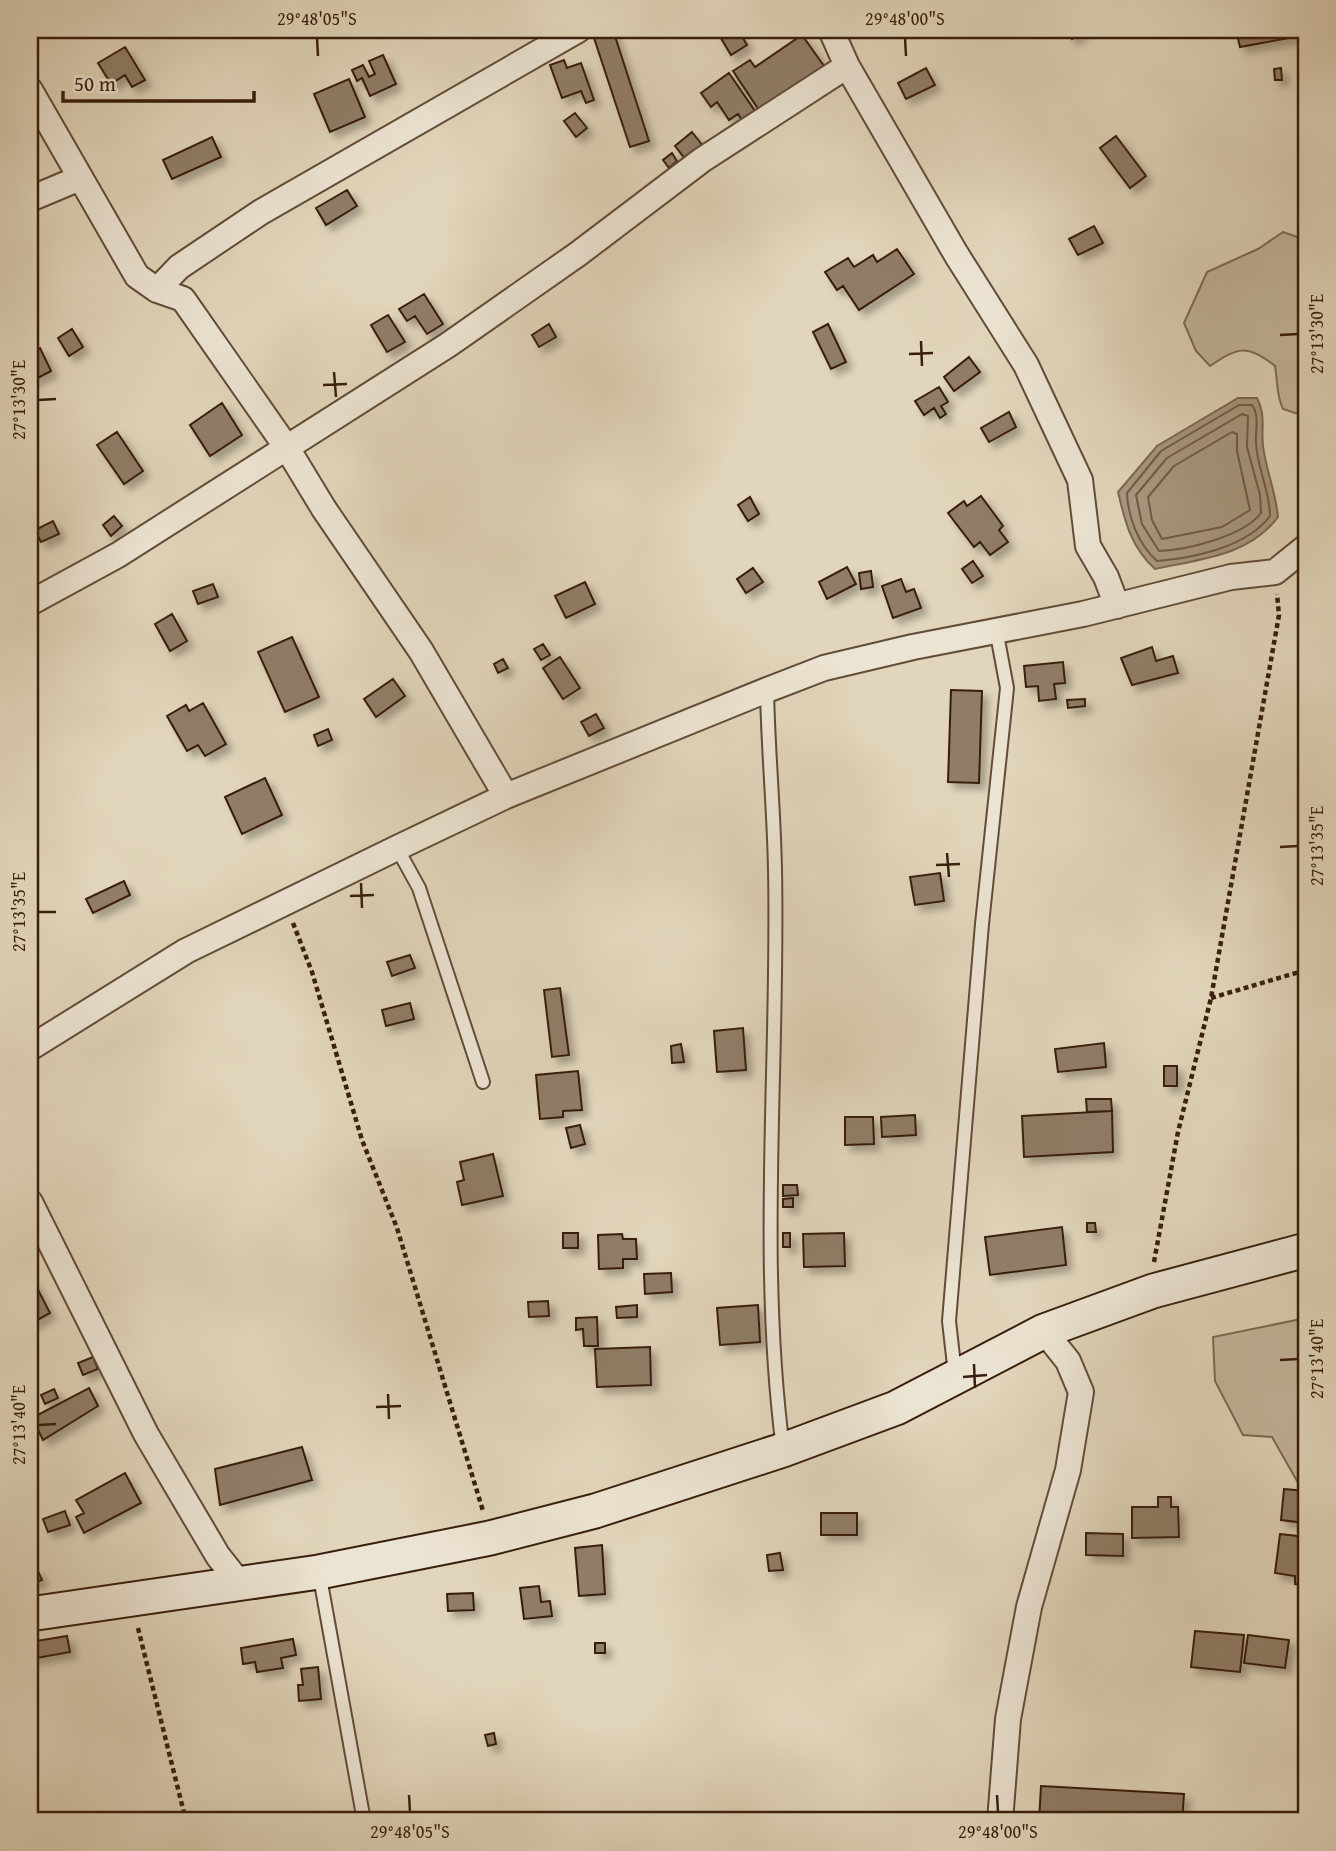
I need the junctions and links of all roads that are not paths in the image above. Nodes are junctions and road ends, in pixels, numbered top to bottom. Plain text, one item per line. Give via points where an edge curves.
1 (578, 30) edge
2 (831, 30) edge
3 (847, 66) junction
4 (30, 90) edge
5 (80, 178) junction
6 (30, 199) edge
7 (157, 290) junction
8 (287, 448) junction
9 (1306, 547) edge
10 (30, 603) edge
11 (1117, 606) junction
12 (996, 629) junction
13 (766, 690) junction
14 (506, 796) junction
15 (397, 848) junction
16 (30, 1048) edge
17 (483, 1082) dead end
18 (30, 1202) edge
19 (1306, 1250) edge
20 (1044, 1331) junction
21 (956, 1379) junction
22 (783, 1450) junction
23 (319, 1572) junction
24 (241, 1585) junction
25 (30, 1614) edge
26 (364, 1821) edge
27 (1000, 1821) edge

1 - 7 street via 261,212 179,267
2 - 3 street
3 - 8 street via 702,160 448,345
3 - 11 street via 1026,365 1080,480 1088,546
4 - 5 street
5 - 6 street
5 - 7 street via 137,276
7 - 8 street via 183,299
8 - 10 street via 118,555
8 - 14 street via 421,651
9 - 11 street via 1275,572 1231,577
11 - 12 street
12 - 13 street via 824,668
12 - 21 lane via 1007,688 949,1321
13 - 14 street
13 - 22 lane via 775,870 772,1254 775,1376
14 - 15 street
15 - 16 street via 186,951
15 - 17 lane via 419,888
18 - 24 street via 146,1433 218,1556
19 - 20 street via 1153,1291
20 - 21 street
20 - 27 street via 1068,1361 1081,1392 1068,1471 1029,1607 1008,1719
21 - 22 street via 897,1408
22 - 23 street via 595,1511 490,1538
23 - 24 street
23 - 26 lane
24 - 25 street

